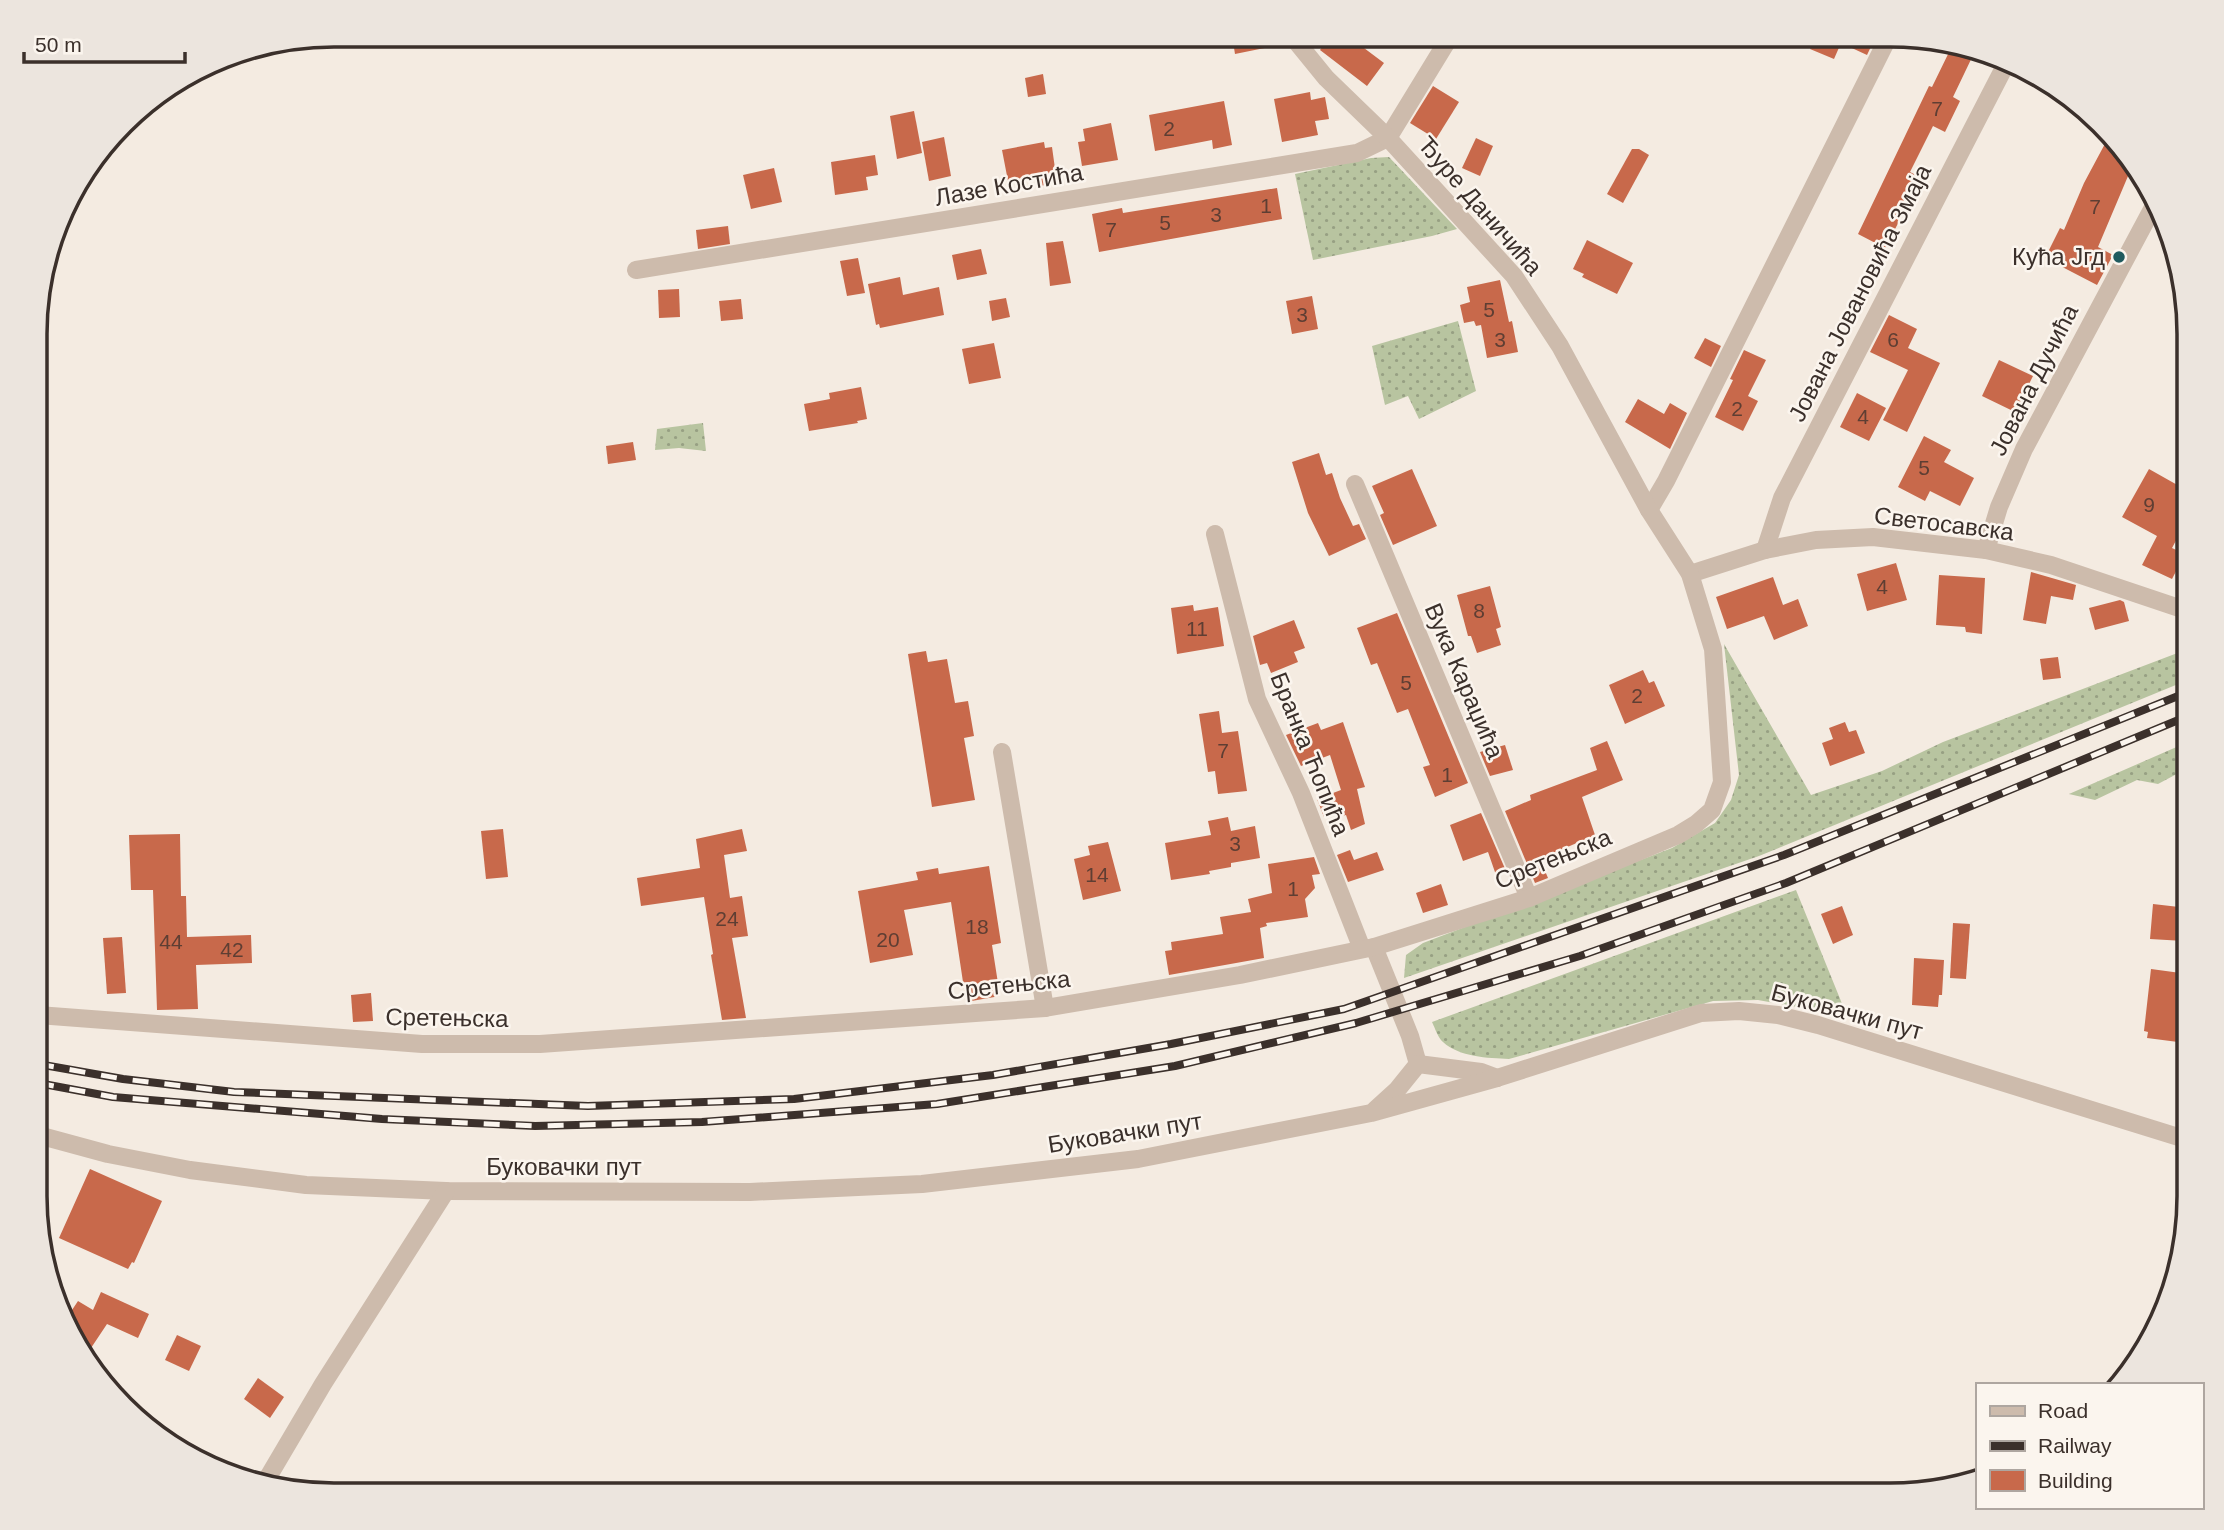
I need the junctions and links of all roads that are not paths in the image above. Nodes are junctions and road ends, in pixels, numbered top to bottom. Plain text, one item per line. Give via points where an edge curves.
1 (1301, 47) edge
2 (1444, 47) edge
3 (1883, 47) edge
4 (2003, 70) edge
5 (1388, 138) junction
6 (2150, 213) edge
7 (636, 270) dead end
8 (1355, 484) dead end
9 (1649, 510) junction
10 (1215, 534) dead end
11 (1765, 550) junction
12 (1986, 550) junction
13 (1690, 574) junction
14 (2177, 604) edge
15 (1002, 752) dead end
16 (1529, 898) junction
17 (1368, 948) junction
18 (1045, 1008) junction
19 (47, 1017) edge
20 (1418, 1064) junction
21 (1497, 1078) junction
22 (1371, 1113) junction
23 (2177, 1137) edge
24 (47, 1138) edge
25 (446, 1191) junction
26 (269, 1475) edge

1 - 5 street, Ђуре Даничића
2 - 5 street
3 - 9 street
4 - 11 street, Јована Јовановића Змаја via 1783,498
5 - 7 street, Лазе Костића via 1357,153
5 - 9 street, Ђуре Даничића via 1514,276 1560,346
6 - 12 street, Јована Дучића via 2024,449
8 - 16 street, Вука Караџића
9 - 13 street, Ђуре Даничића
10 - 17 street, Бранка Ћопића via 1257,699
11 - 12 street, Светосавска via 1816,540 1872,537
11 - 13 street, Светосавска
12 - 14 street, Светосавска
13 - 16 street, Сретењска via 1713,649 1721,742 1719,796 1712,810 1678,835
15 - 18 street
16 - 17 street, Сретењска
17 - 18 street, Сретењска
17 - 20 street, Бранка Ћопића
18 - 19 street, Сретењска via 540,1044 422,1044
20 - 21 street
20 - 22 street
21 - 22 street, Буковачки пут
21 - 23 street, Буковачки пут via 1701,1013 1739,1011 1818,1024
22 - 25 street, Буковачки пут via 1138,1159 922,1184 750,1192
24 - 25 street, Буковачки пут via 190,1170 306,1185
25 - 26 street

